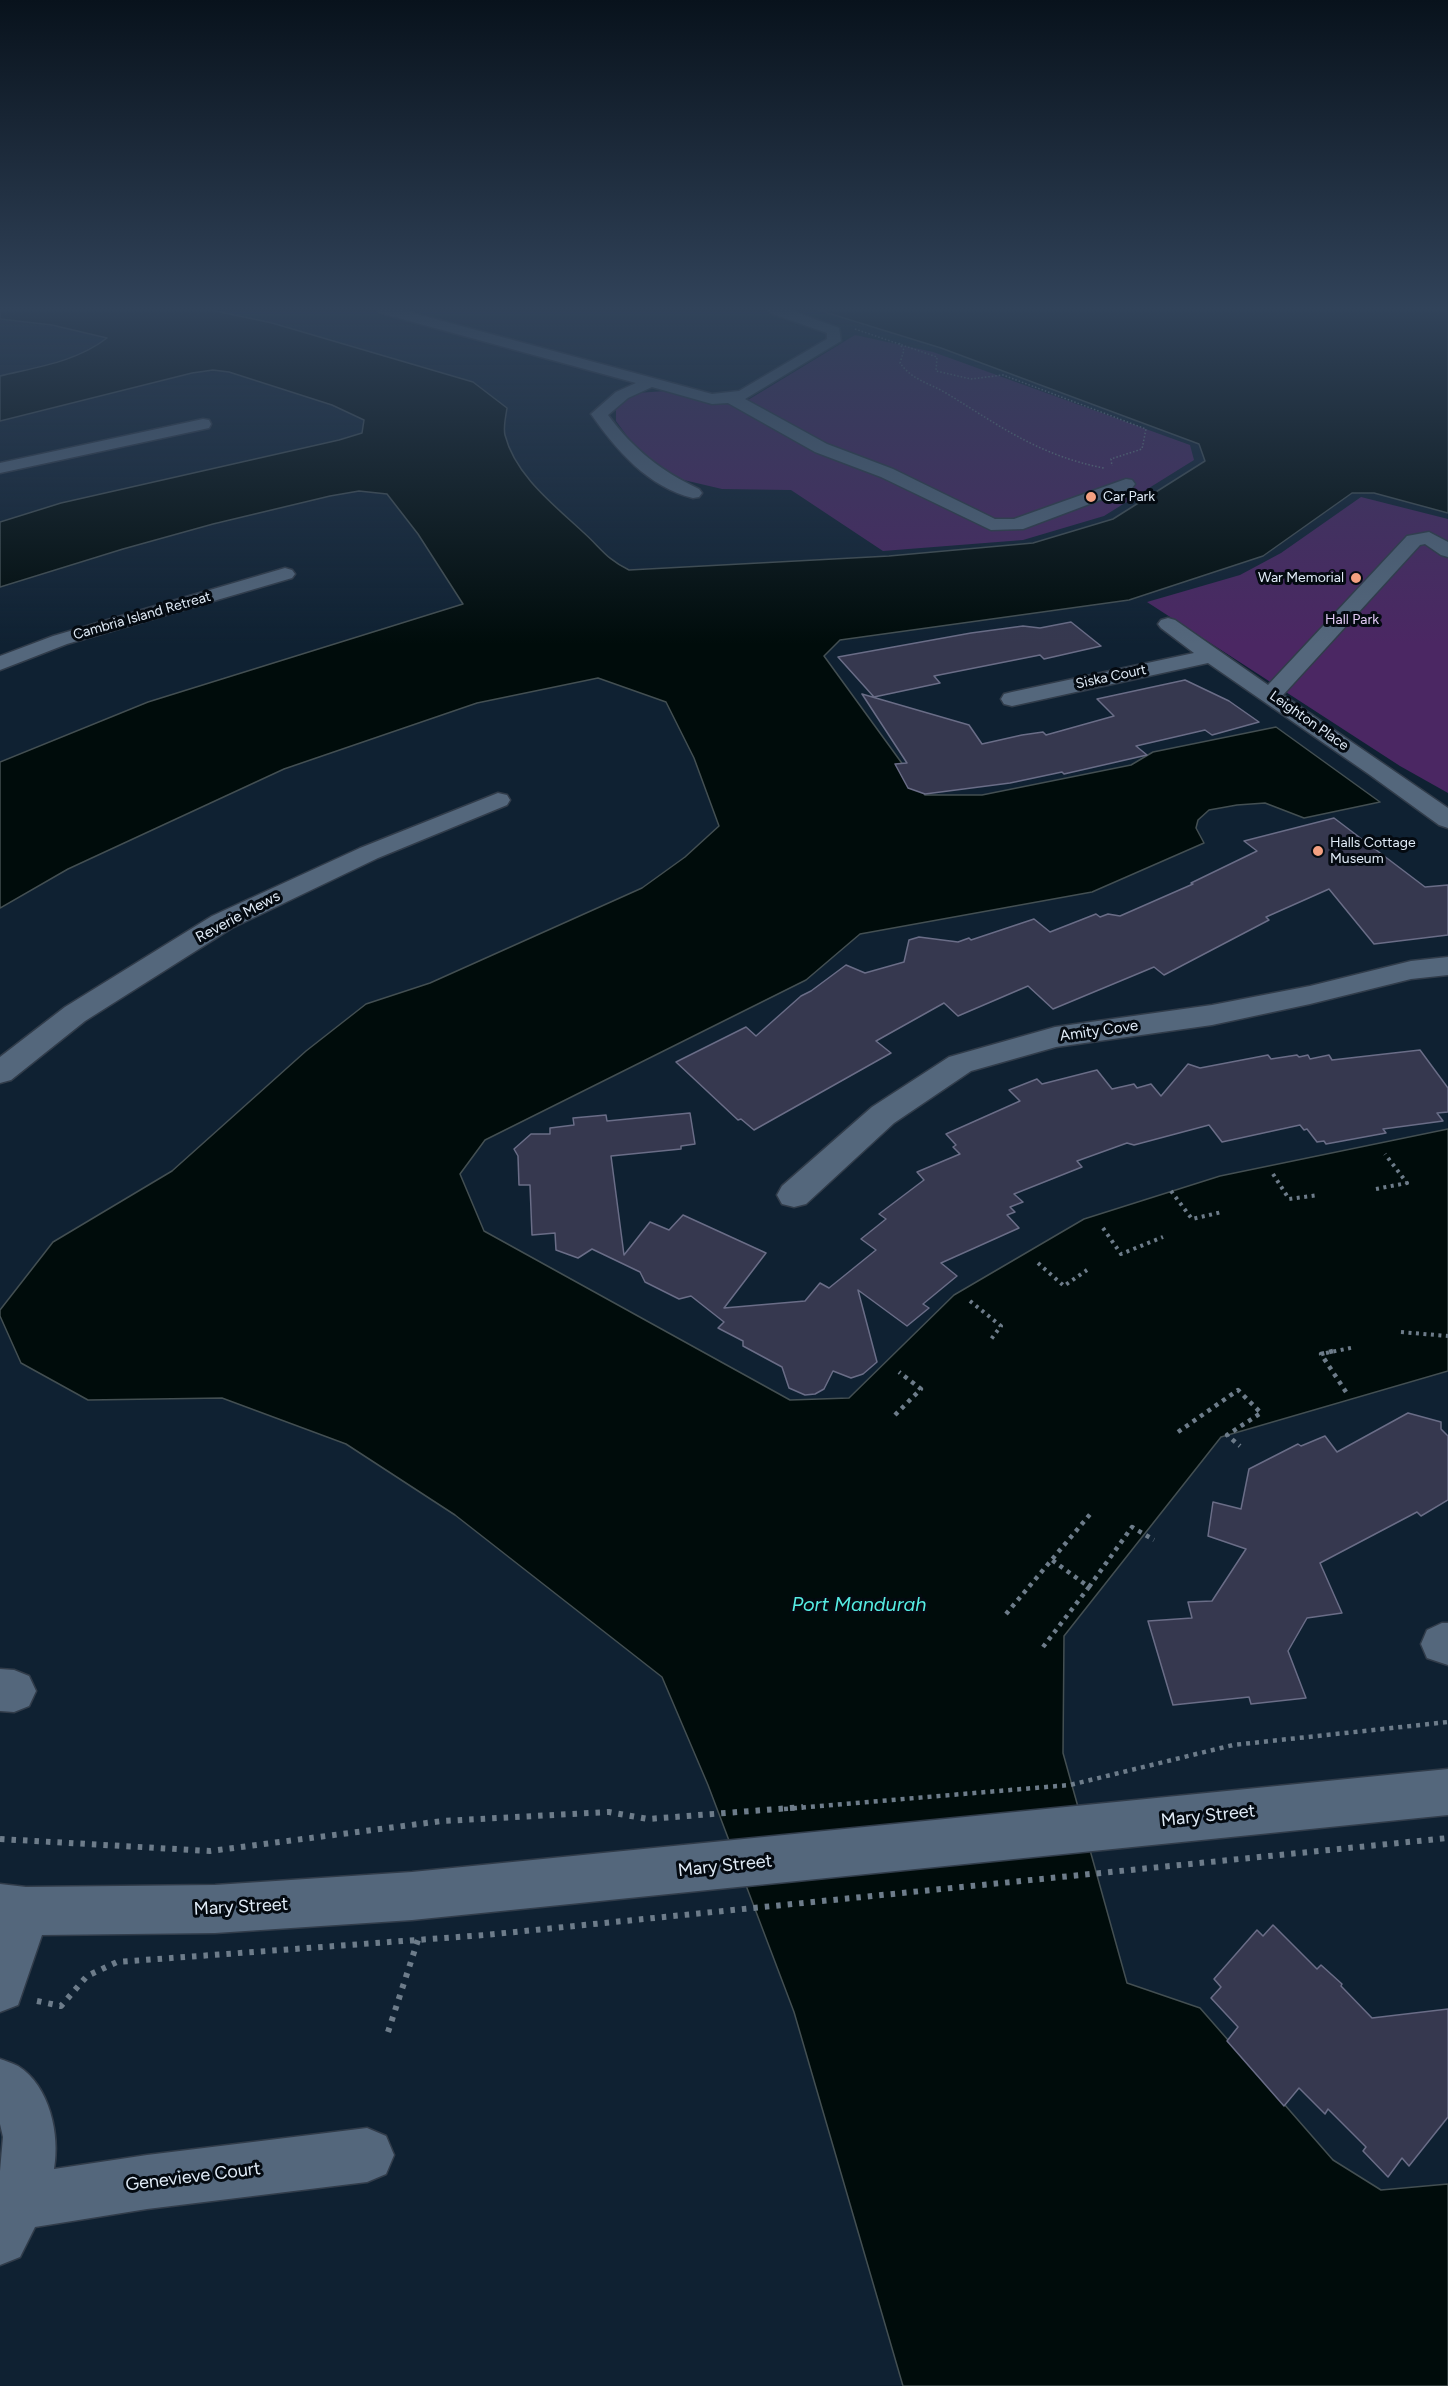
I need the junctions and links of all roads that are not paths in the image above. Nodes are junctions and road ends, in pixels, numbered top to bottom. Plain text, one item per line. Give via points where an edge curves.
1 (604, 421) edge
2 (772, 421) edge
3 (203, 424) dead end
4 (0, 468) edge
5 (1126, 484) dead end
6 (693, 493) dead end
7 (1448, 551) edge
8 (285, 574) dead end
9 (1168, 624) dead end
10 (1211, 656) junction
11 (0, 664) edge
12 (1271, 695) junction
13 (1012, 699) dead end
14 (498, 800) dead end
15 (1448, 819) edge
16 (1448, 966) edge
17 (0, 1073) edge
18 (794, 1195) dead end
19 (1448, 1792) edge
20 (13, 1910) edge
21 (0, 1987) edge
22 (0, 2085) edge
23 (367, 2155) dead end
24 (10, 2220) edge

1 - 6 street via 642,465
2 - 5 street via 820,448 887,473 991,524 1016,525
3 - 4 street
7 - 12 street via 1429,538 1414,540
8 - 11 street, Cambria Island Retreat via 60,640
9 - 10 street, Leighton Place
10 - 12 street, Leighton Place
10 - 13 street, Siska Court
12 - 15 street, Leighton Place
14 - 17 street, Reverie Mews via 369,853 222,921 75,1014
16 - 18 street, Amity Cove via 1412,970 1212,1015 1055,1037 960,1064 883,1115
19 - 20 street, Mary Street via 412,1896 215,1909
20 - 21 street
22 - 24 street via 10,2092 26,2117 30,2164
23 - 24 street, Genevieve Court via 147,2182

